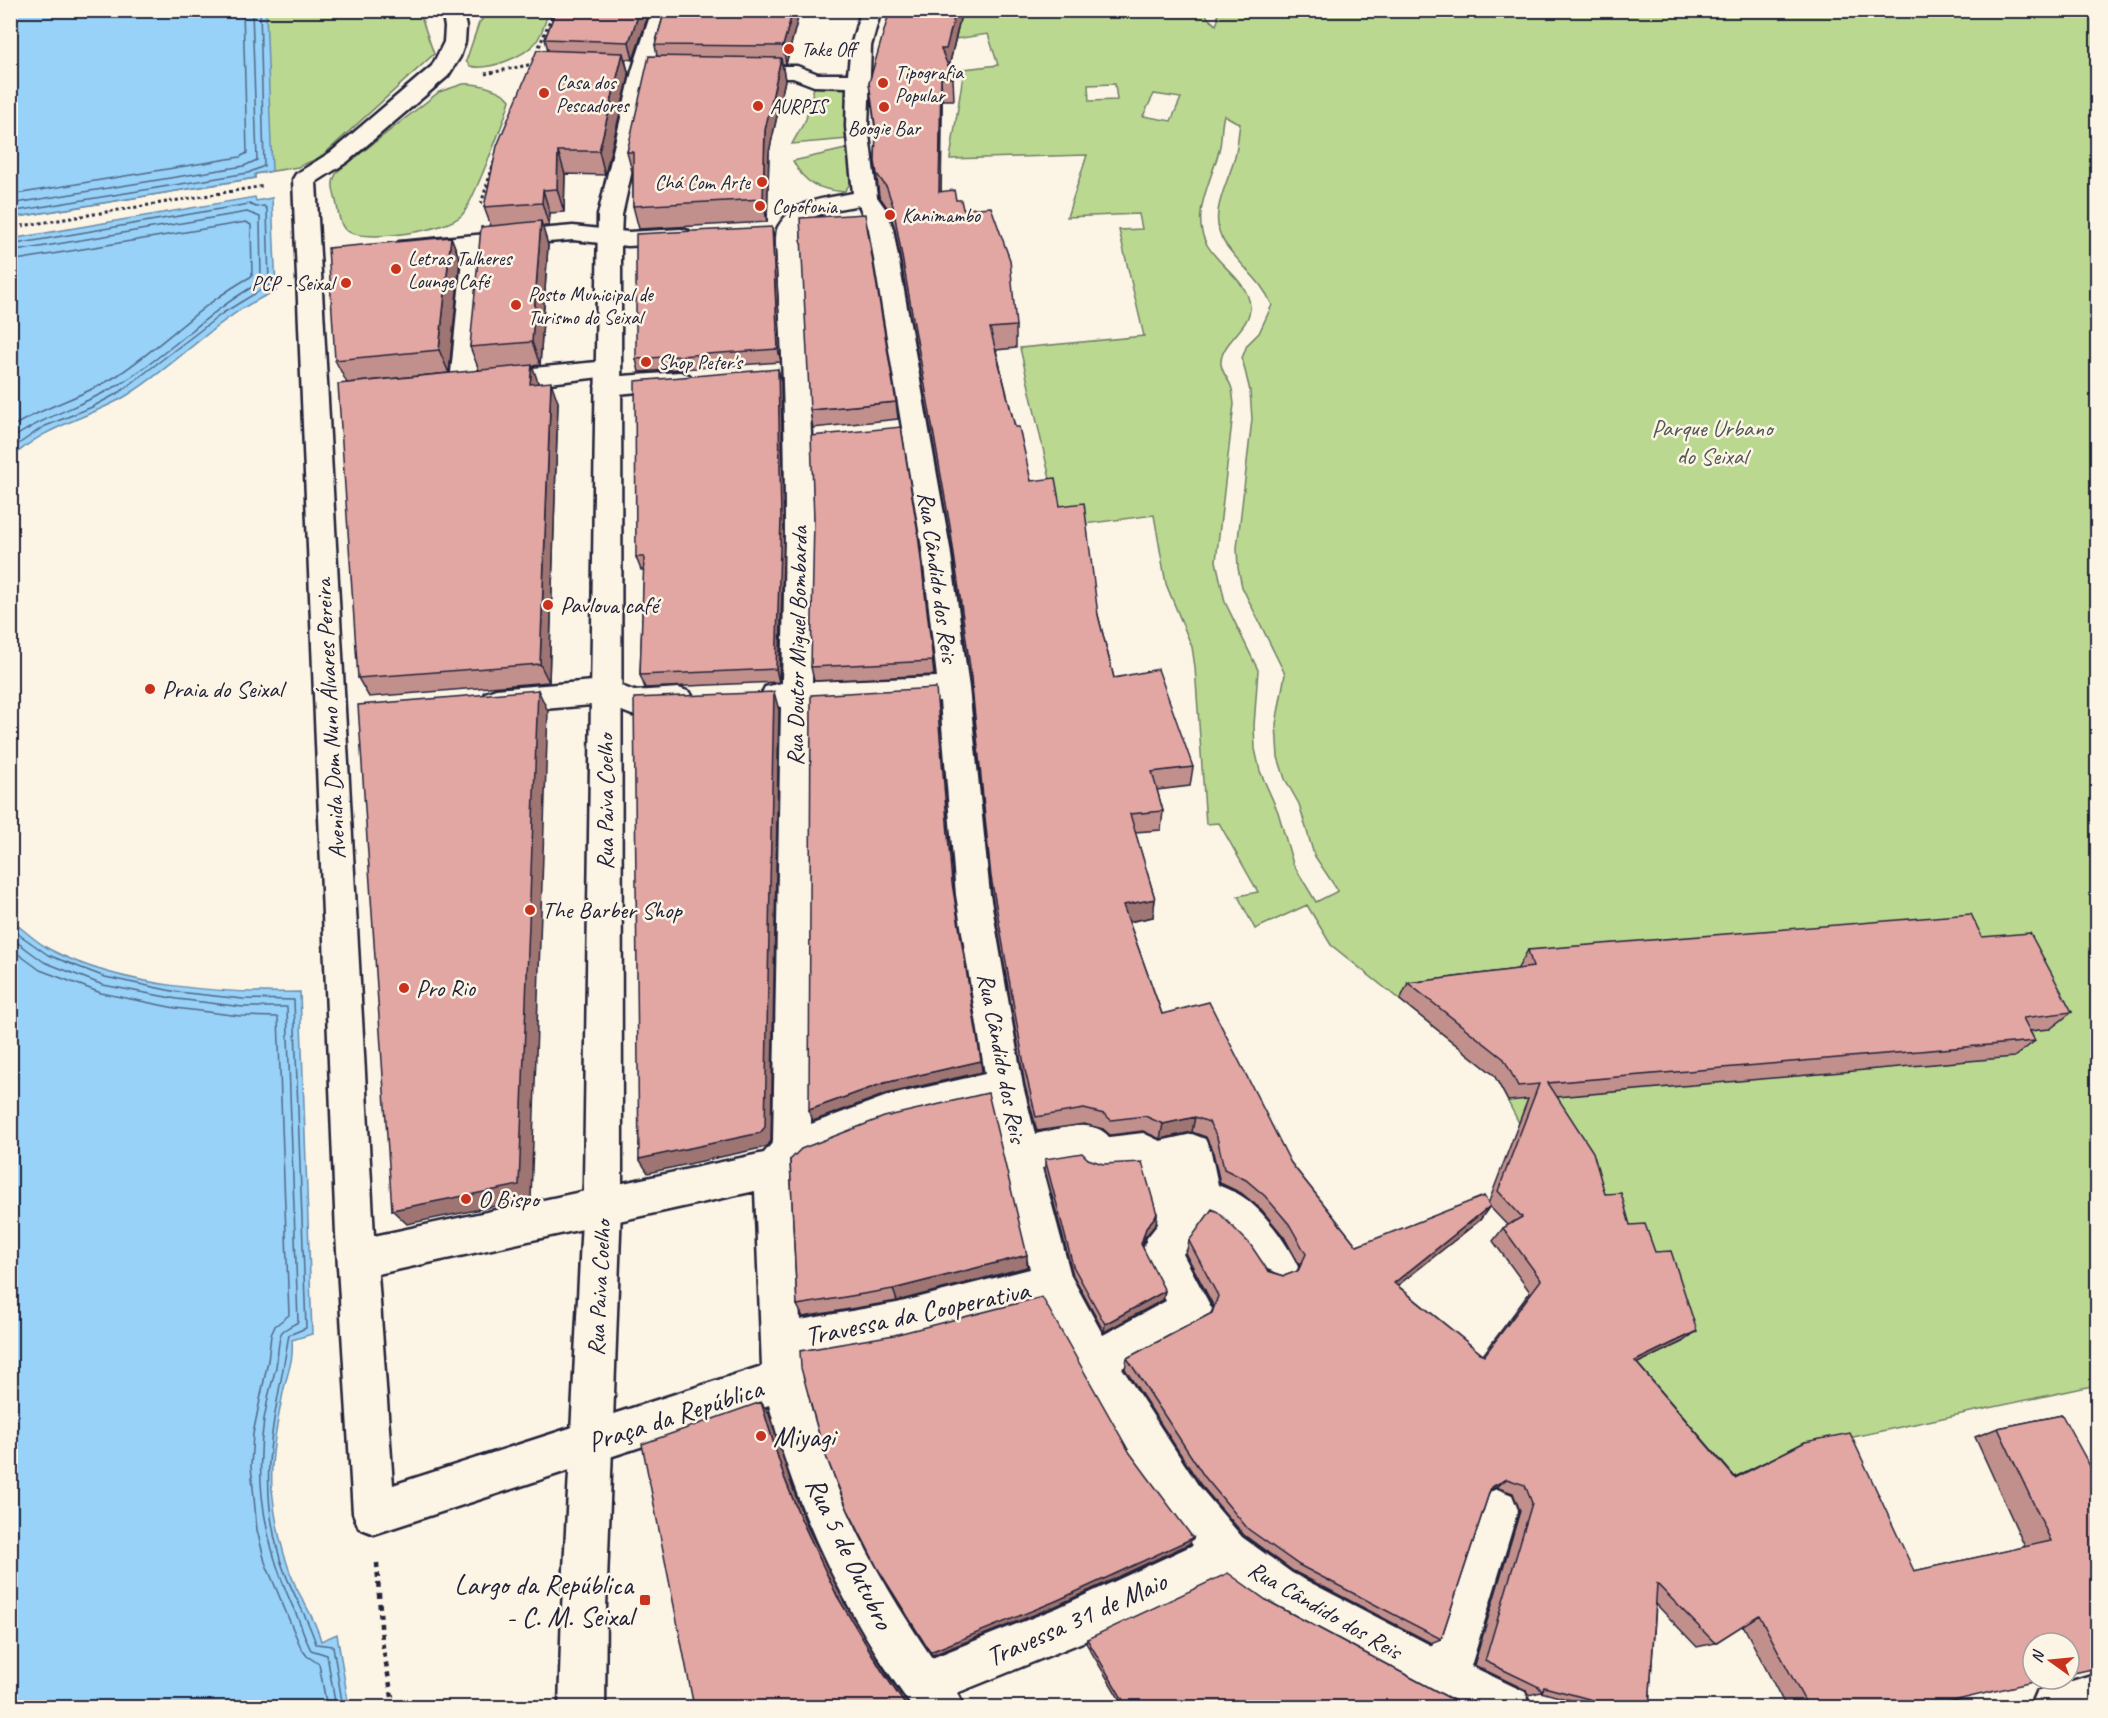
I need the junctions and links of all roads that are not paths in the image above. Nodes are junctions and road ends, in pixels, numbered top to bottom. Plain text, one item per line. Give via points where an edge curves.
1 (452, 10) edge
2 (662, 10) edge
3 (872, 10) edge
4 (717, 72) edge
5 (858, 81) junction
6 (865, 197) junction
7 (708, 235) edge
8 (609, 237) junction
9 (476, 241) junction
10 (386, 249) edge
11 (608, 378) junction
12 (701, 379) edge
13 (954, 688) junction
14 (606, 692) junction
15 (797, 694) junction
16 (750, 696) edge
17 (703, 699) edge
18 (464, 703) edge
19 (1005, 1086) junction
20 (1021, 1155) junction
21 (783, 1159) junction
22 (1157, 1159) junction
23 (1202, 1197) junction
24 (602, 1206) junction
25 (1178, 1227) junction
26 (357, 1259) junction
27 (1278, 1267) dead end
28 (1053, 1283) junction
29 (782, 1361) junction
30 (1095, 1361) junction
31 (591, 1442) junction
32 (1497, 1510) edge
33 (1227, 1552) junction
34 (1445, 1677) junction
35 (932, 1696) edge
36 (2097, 1696) edge
37 (582, 1707) edge
38 (1509, 1707) edge
39 (2052, 1707) edge

1 - 26 street, Avenida Dom Nuno Álvares Pereira via 456,42 440,71 339,157 304,179 319,255 345,713
2 - 8 street, Rua Paiva Coelho via 642,70 610,215
3 - 5 street via 861,46
4 - 5 street via 797,72 814,80
5 - 6 street
6 - 13 street, Rua Cândido dos Reis via 881,229 903,430 936,548
6 - 15 street, Rua Doutor Miguel Bombarda via 813,208 777,231 784,372 810,439 800,533
7 - 8 street
8 - 9 street via 573,232
8 - 11 street, Rua Paiva Coelho
9 - 10 street
9 - 11 street via 452,384
11 - 12 street
11 - 14 street, Rua Paiva Coelho
13 - 15 street
13 - 19 street, Rua Cândido dos Reis via 973,895
14 - 17 street via 632,703
14 - 18 street
14 - 24 street, Rua Paiva Coelho
15 - 16 street
15 - 21 street, Rua Doutor Miguel Bombarda
19 - 20 street, Rua Cândido dos Reis
19 - 21 street via 886,1113
20 - 22 street via 1077,1143 1092,1145 1101,1156 1143,1151
20 - 28 street, Rua Cândido dos Reis
21 - 24 street
21 - 29 street
22 - 23 street via 1192,1152
22 - 25 street
23 - 25 street
23 - 27 street via 1230,1210
24 - 26 street
24 - 31 street, Rua Paiva Coelho
25 - 30 street via 1161,1252 1192,1309
26 - 31 street, Praça da República via 374,1513
28 - 29 street, Travessa da Cooperativa via 897,1323
28 - 30 street, Rua Cândido dos Reis
29 - 31 street, Praça da República
29 - 35 street, Rua 5 de Outubro via 808,1467 845,1555 877,1616
30 - 33 street, Rua Cândido dos Reis via 1183,1500
31 - 37 street, Rua Paiva Coelho
32 - 34 street
33 - 34 street, Rua Cândido dos Reis via 1277,1588
33 - 35 street, Travessa 31 de Maio via 1069,1625
34 - 38 street, Rua Cândido dos Reis
36 - 39 street

